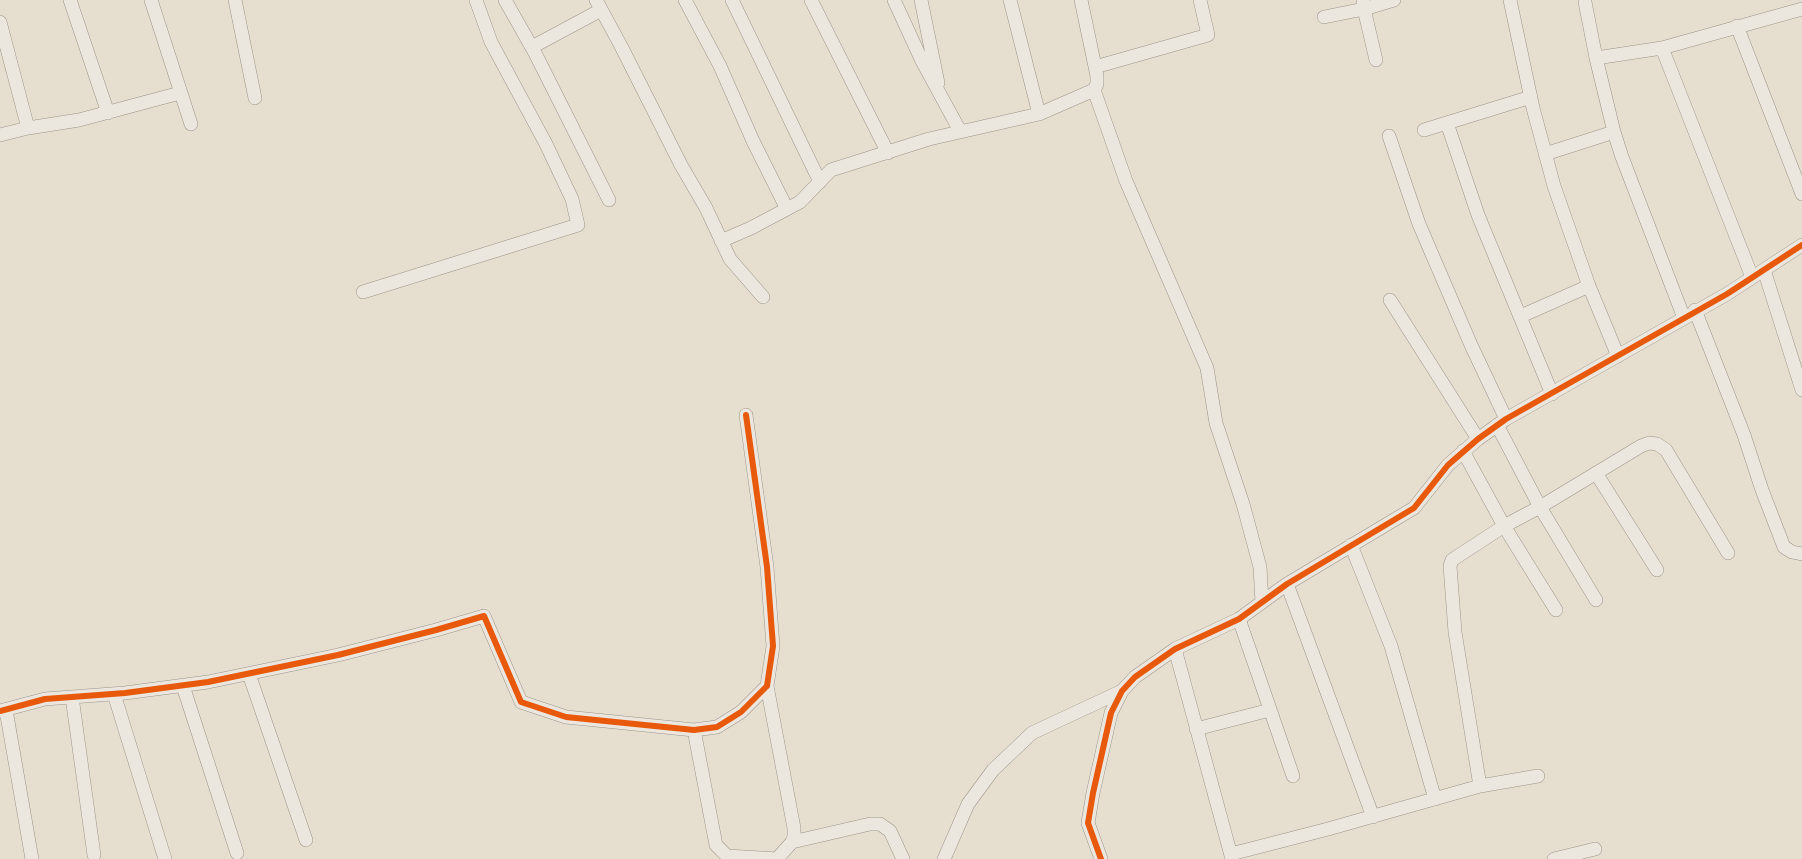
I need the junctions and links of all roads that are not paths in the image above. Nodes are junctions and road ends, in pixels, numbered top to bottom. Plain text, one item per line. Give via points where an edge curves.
1 (70, 0) edge
2 (151, 0) edge
3 (235, 0) edge
4 (476, 0) edge
5 (505, 0) edge
6 (685, 0) edge
7 (732, 0) edge
8 (812, 0) edge
9 (894, 0) edge
10 (921, 0) edge
11 (1010, 0) edge
12 (1081, 0) edge
13 (1200, 0) edge
14 (1394, 0) edge
15 (1510, 0) edge
16 (1585, 2) dead end
17 (1363, 4) edge
18 (598, 5) edge
19 (1802, 10) edge
20 (1324, 17) dead end
21 (0, 22) edge
22 (1737, 26) junction
23 (532, 47) junction
24 (1662, 48) junction
25 (1596, 58) junction
26 (1376, 60) dead end
27 (1095, 67) junction
28 (1094, 90) junction
29 (180, 93) junction
30 (941, 97) junction
31 (1531, 97) junction
32 (254, 98) dead end
33 (108, 113) junction
34 (1039, 114) junction
35 (1448, 123) junction
36 (191, 124) dead end
37 (28, 128) junction
38 (1424, 130) dead end
39 (960, 131) junction
40 (1614, 132) junction
41 (0, 135) edge
42 (1389, 136) dead end
43 (888, 153) junction
44 (1545, 154) junction
45 (820, 182) junction
46 (1802, 194) edge
47 (609, 200) dead end
48 (787, 209) junction
49 (721, 241) junction
50 (1802, 245) edge
51 (1764, 270) junction
52 (1752, 277) junction
53 (1589, 286) junction
54 (363, 292) dead end
55 (763, 297) dead end
56 (1390, 300) dead end
57 (1690, 314) junction
58 (1521, 316) junction
59 (1618, 356) junction
60 (1802, 390) edge
61 (1552, 394) junction
62 (746, 415) dead end
63 (1501, 422) junction
64 (1478, 439) junction
65 (1463, 451) junction
66 (1596, 473) junction
67 (1540, 507) junction
68 (1504, 526) junction
69 (1351, 545) junction
70 (1728, 553) dead end
71 (1802, 554) edge
72 (1656, 570) dead end
73 (1287, 584) junction
74 (1596, 600) dead end
75 (1262, 602) junction
76 (1556, 610) dead end
77 (1239, 619) junction
78 (1175, 649) junction
79 (249, 674) junction
80 (183, 686) junction
81 (767, 686) junction
82 (1122, 691) junction
83 (114, 694) junction
84 (72, 697) junction
85 (1270, 710) junction
86 (3, 711) edge
87 (1196, 729) junction
88 (694, 730) junction
89 (1294, 776) dead end
90 (1538, 776) dead end
91 (1480, 786) junction
92 (1435, 799) junction
93 (1373, 817) junction
94 (306, 840) dead end
95 (792, 842) junction
96 (1595, 849) dead end
97 (237, 853) dead end
98 (94, 855) dead end
99 (1232, 856) edge
100 (32, 859) edge
101 (165, 859) edge
102 (776, 859) edge
103 (903, 859) edge
104 (944, 859) edge
105 (1101, 859) edge
106 (1554, 859) edge

1 - 33 street
2 - 29 street
3 - 32 street
4 - 54 street via 492,42 572,199 578,225
5 - 23 street
6 - 48 street via 720,66
7 - 45 street
8 - 43 street
9 - 30 street
10 - 30 street
11 - 34 street
12 - 27 street
13 - 27 street via 1208,35
14 - 17 street
15 - 31 street
16 - 25 street
17 - 20 street
17 - 26 street
18 - 23 street
18 - 49 street
19 - 22 street
21 - 37 street
22 - 24 street
22 - 46 street
23 - 47 street
24 - 25 street
24 - 52 street
25 - 40 street
27 - 28 street via 1097,84
28 - 34 street
28 - 75 street via 1126,181 1206,368 1216,423 1260,567
29 - 33 street
29 - 36 street
30 - 39 street
31 - 35 street
31 - 44 street
33 - 37 street
34 - 39 street
35 - 38 street
35 - 58 street via 1478,215
37 - 41 street
39 - 43 street
40 - 44 street
40 - 57 street via 1622,157
42 - 63 street via 1420,224
43 - 45 street via 831,170
44 - 53 street
45 - 48 street via 800,202
48 - 49 street
49 - 55 street via 730,260
50 - 51 street
51 - 52 street
51 - 60 street
52 - 57 street
53 - 58 street
53 - 59 street
56 - 64 street
57 - 59 street
57 - 71 street via 1744,435 1784,547
58 - 61 street
59 - 61 street
61 - 63 street
62 - 81 street via 767,567 773,646
63 - 64 street
63 - 67 street
64 - 65 street
65 - 68 street
65 - 69 street via 1448,465 1414,508
66 - 67 street
66 - 70 street via 1641,446 1657,444 1666,450
66 - 72 street
67 - 68 street
67 - 74 street
68 - 76 street
68 - 91 street via 1457,556 1450,566 1455,632
69 - 73 street
69 - 92 street via 1391,646
73 - 75 street
73 - 93 street
75 - 77 street
77 - 78 street
77 - 85 street
78 - 82 street via 1135,677
78 - 87 street
79 - 80 street
79 - 88 street via 338,656 484,616 521,702 566,717
79 - 94 street
80 - 83 street
80 - 97 street
81 - 88 street via 741,712 717,727
81 - 95 street via 794,828
82 - 104 street via 1032,733 993,770 968,804
82 - 105 street via 1111,713 1088,823
83 - 84 street
83 - 101 street
84 - 86 street via 45,699
84 - 98 street
85 - 87 street
85 - 89 street
86 - 100 street
87 - 99 street
88 - 102 street via 716,845 727,856
90 - 91 street
91 - 92 street
92 - 93 street
93 - 99 street
95 - 102 street
95 - 103 street via 870,824 880,824 890,831
96 - 106 street

